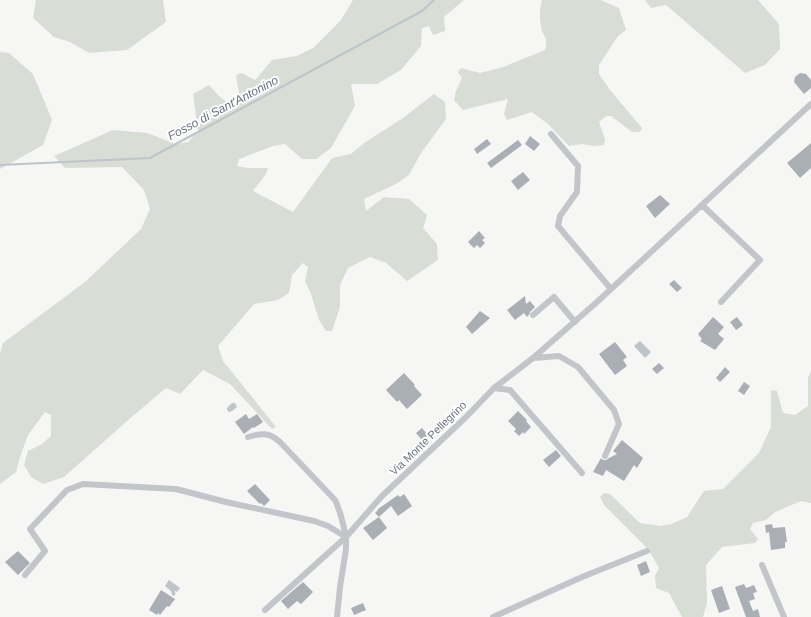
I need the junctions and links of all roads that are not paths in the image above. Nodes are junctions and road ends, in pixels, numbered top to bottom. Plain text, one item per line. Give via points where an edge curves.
1 (811, 104) edge
2 (551, 134) dead end
3 (702, 205) junction
4 (611, 289) junction
5 (721, 302) dead end
6 (533, 315) dead end
7 (575, 322) junction
8 (533, 358) junction
9 (494, 388) junction
10 (248, 437) dead end
11 (605, 456) dead end
12 (582, 473) dead end
13 (346, 537) junction
14 (647, 551) dead end
15 (762, 565) dead end
16 (25, 575) dead end
17 (265, 610) dead end
18 (336, 617) edge
19 (493, 617) edge
20 (784, 617) edge

1 - 3 street, Via Monte Pellegrino
2 - 4 street via 578,166 577,192 560,216 558,226
3 - 4 street, Via Monte Pellegrino
3 - 5 street via 760,260
4 - 7 street, Via Monte Pellegrino
6 - 7 street via 554,297
7 - 8 street, Via Monte Pellegrino
8 - 9 street, Via Monte Pellegrino
8 - 11 street via 559,356 578,367 614,410 619,424
9 - 12 street via 510,390
9 - 13 street, Via Monte Pellegrino via 382,496
10 - 13 street via 266,434 280,442 334,500 342,516
13 - 16 street via 314,521 176,488 83,484 67,490 30,529 45,551
13 - 17 street, Via Monte Pellegrino
13 - 18 street
14 - 19 street
15 - 20 street

